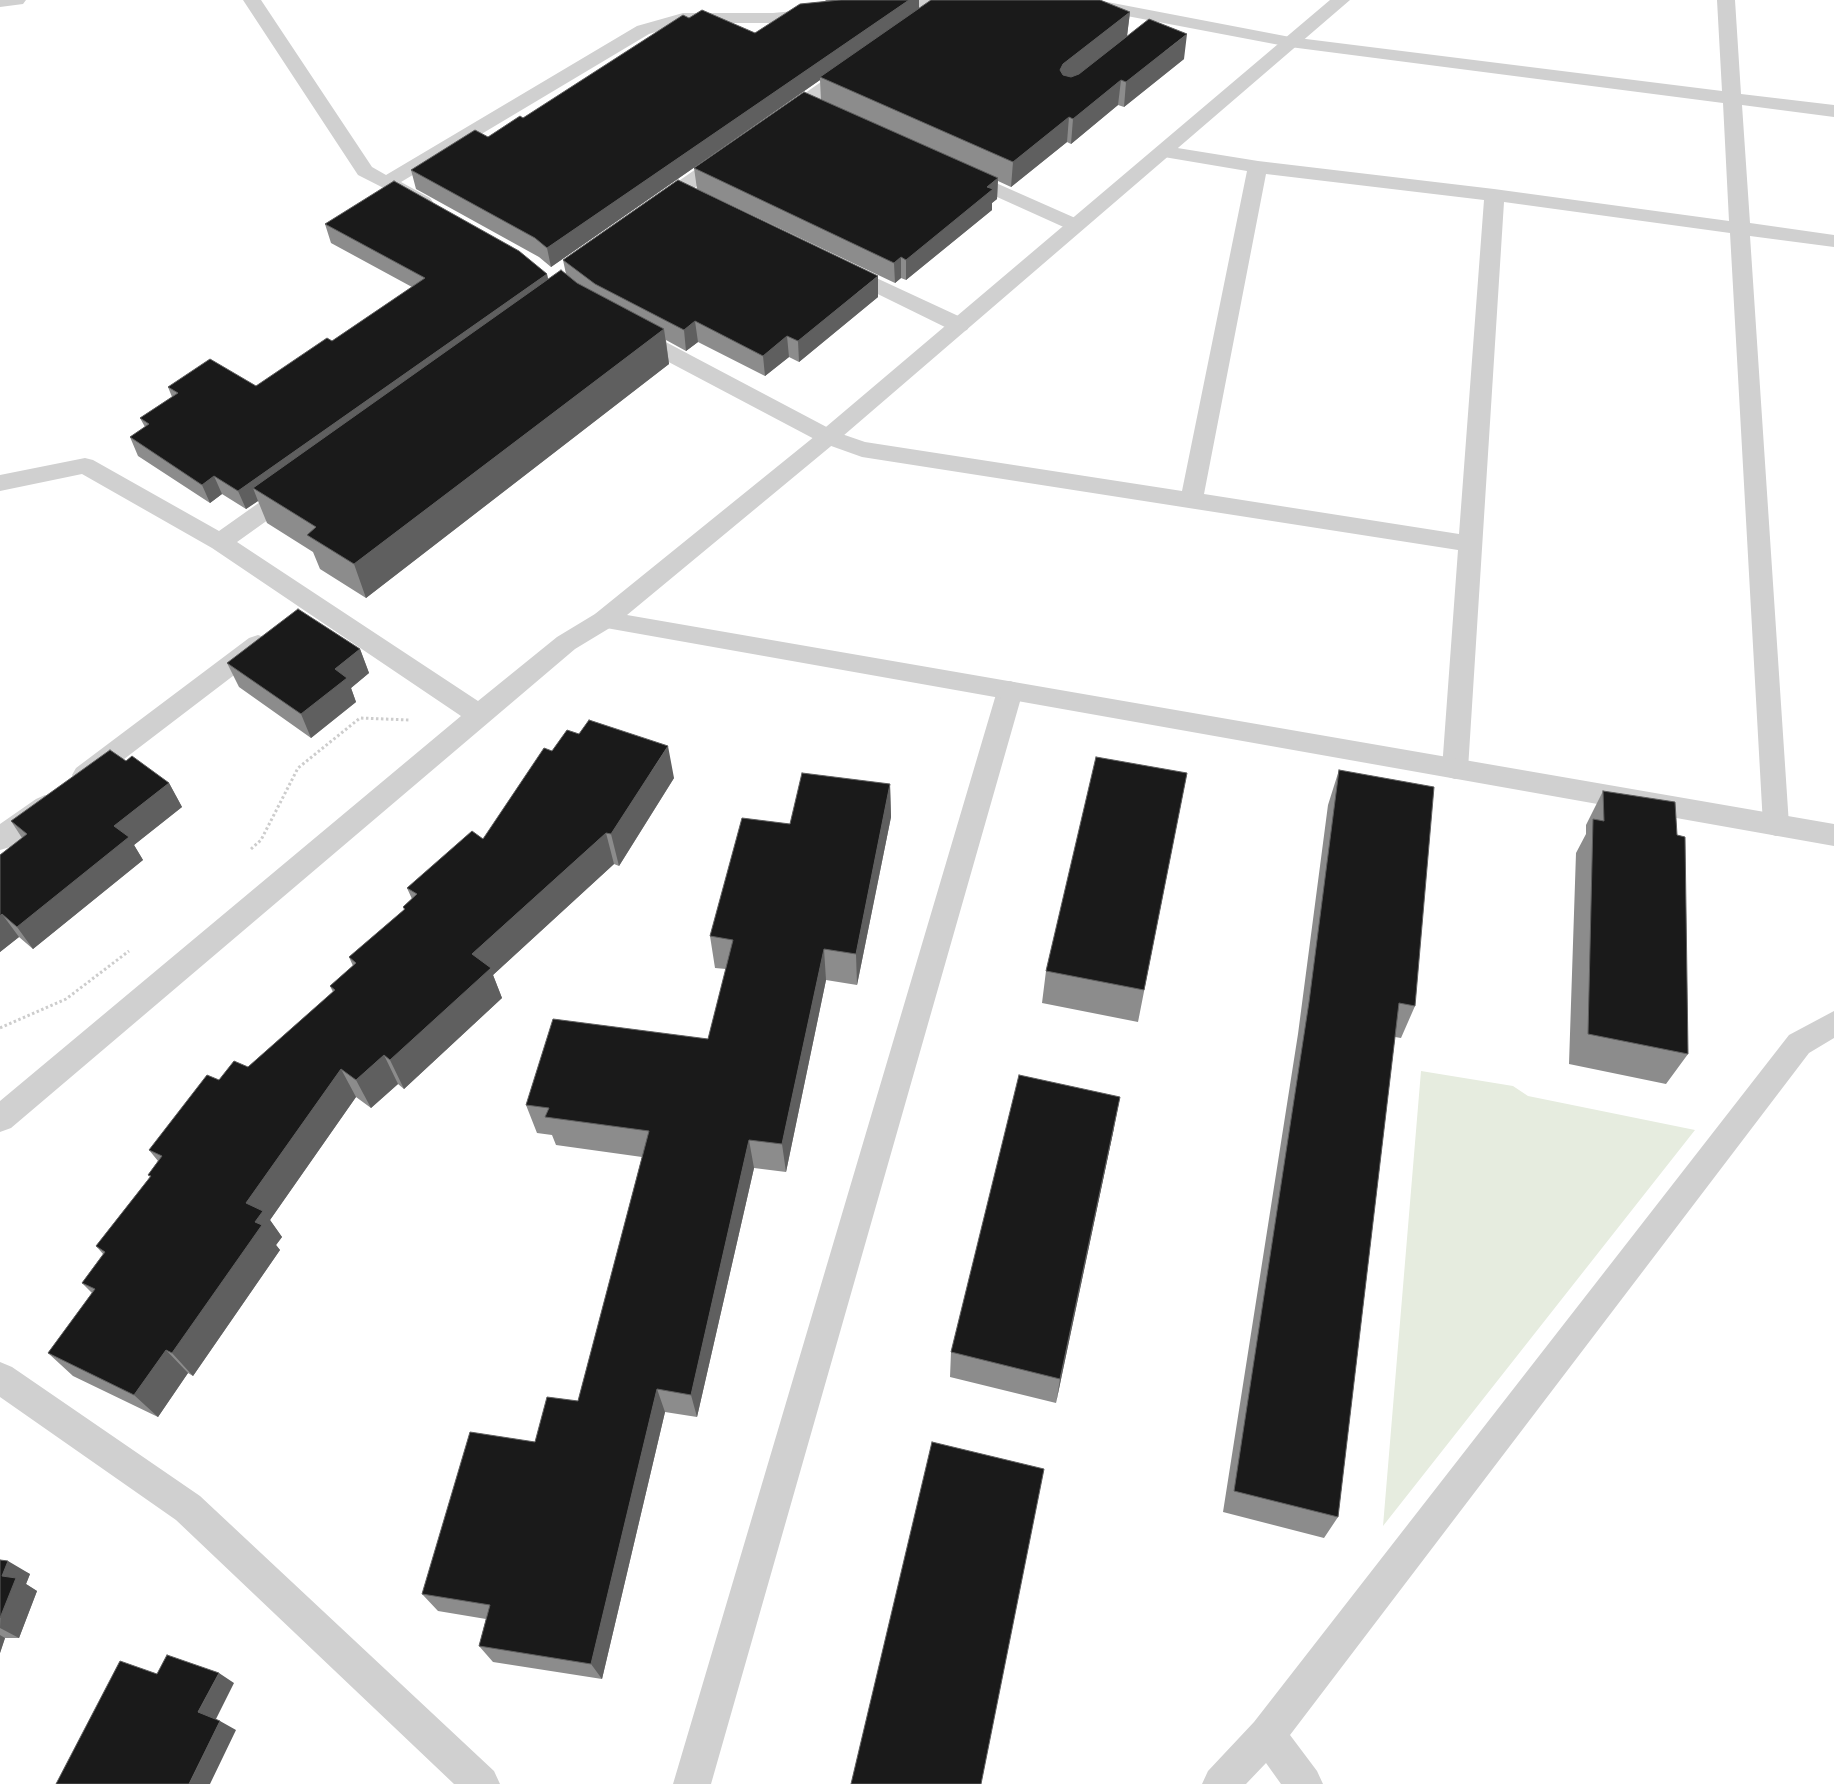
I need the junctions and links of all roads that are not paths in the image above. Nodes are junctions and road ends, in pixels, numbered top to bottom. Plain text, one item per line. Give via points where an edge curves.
1 (17, 0) edge
2 (252, 0) edge
3 (971, 0) edge
4 (1069, 0) edge
5 (1341, 0) edge
6 (1726, 0) edge
7 (0, 2) edge
8 (948, 2) junction
9 (861, 10) edge
10 (832, 13) edge
11 (1165, 18) junction
12 (916, 25) edge
13 (1150, 30) edge
14 (1290, 42) junction
15 (867, 58) edge
16 (1732, 99) junction
17 (803, 103) junction
18 (821, 111) edge
19 (1834, 111) edge
20 (764, 130) edge
21 (741, 146) edge
22 (1165, 152) junction
23 (1258, 167) junction
24 (948, 168) edge
25 (388, 182) junction
26 (1494, 196) junction
27 (439, 211) edge
28 (639, 218) edge
29 (1075, 225) junction
30 (1740, 229) junction
31 (1834, 241) edge
32 (828, 261) edge
33 (959, 324) junction
34 (618, 325) edge
35 (828, 436) junction
36 (309, 478) edge
37 (0, 483) edge
38 (1191, 502) junction
39 (220, 542) junction
40 (1470, 544) junction
41 (312, 603) junction
42 (604, 620) junction
43 (1010, 691) junction
44 (479, 715) junction
45 (1455, 770) junction
46 (1776, 825) junction
47 (1834, 835) edge
48 (0, 839) edge
49 (1834, 1023) edge
50 (0, 1119) edge
51 (0, 1378) edge
52 (1267, 1736) junction
53 (481, 1784) edge
54 (692, 1784) edge
55 (1221, 1784) edge
56 (1304, 1784) edge

1 - 7 street
2 - 25 street via 365,171
3 - 8 street
4 - 11 street
5 - 14 street
6 - 16 street
8 - 9 street
8 - 12 street
10 - 25 street via 773,18 683,18 643,30
11 - 13 street
11 - 14 street
14 - 16 street
14 - 22 street
15 - 17 street
16 - 19 street
16 - 30 street
17 - 18 street
17 - 20 street
21 - 28 street via 688,194
22 - 23 street
22 - 29 street
23 - 26 street
23 - 38 street
24 - 29 street
25 - 27 street
26 - 30 street
26 - 40 street
29 - 33 street
30 - 31 street
30 - 46 street
32 - 33 street
33 - 35 street
34 - 35 street
35 - 38 street via 862,449
35 - 42 street
36 - 39 street
37 - 39 street via 85,466
38 - 40 street
39 - 41 street
40 - 45 street
41 - 44 street
41 - 48 street
42 - 43 street
42 - 44 street via 566,643
43 - 45 street
43 - 54 street
44 - 50 street
45 - 46 street
46 - 47 street
49 - 52 street via 1799,1044
51 - 53 street via 188,1508
52 - 55 street
52 - 56 street

